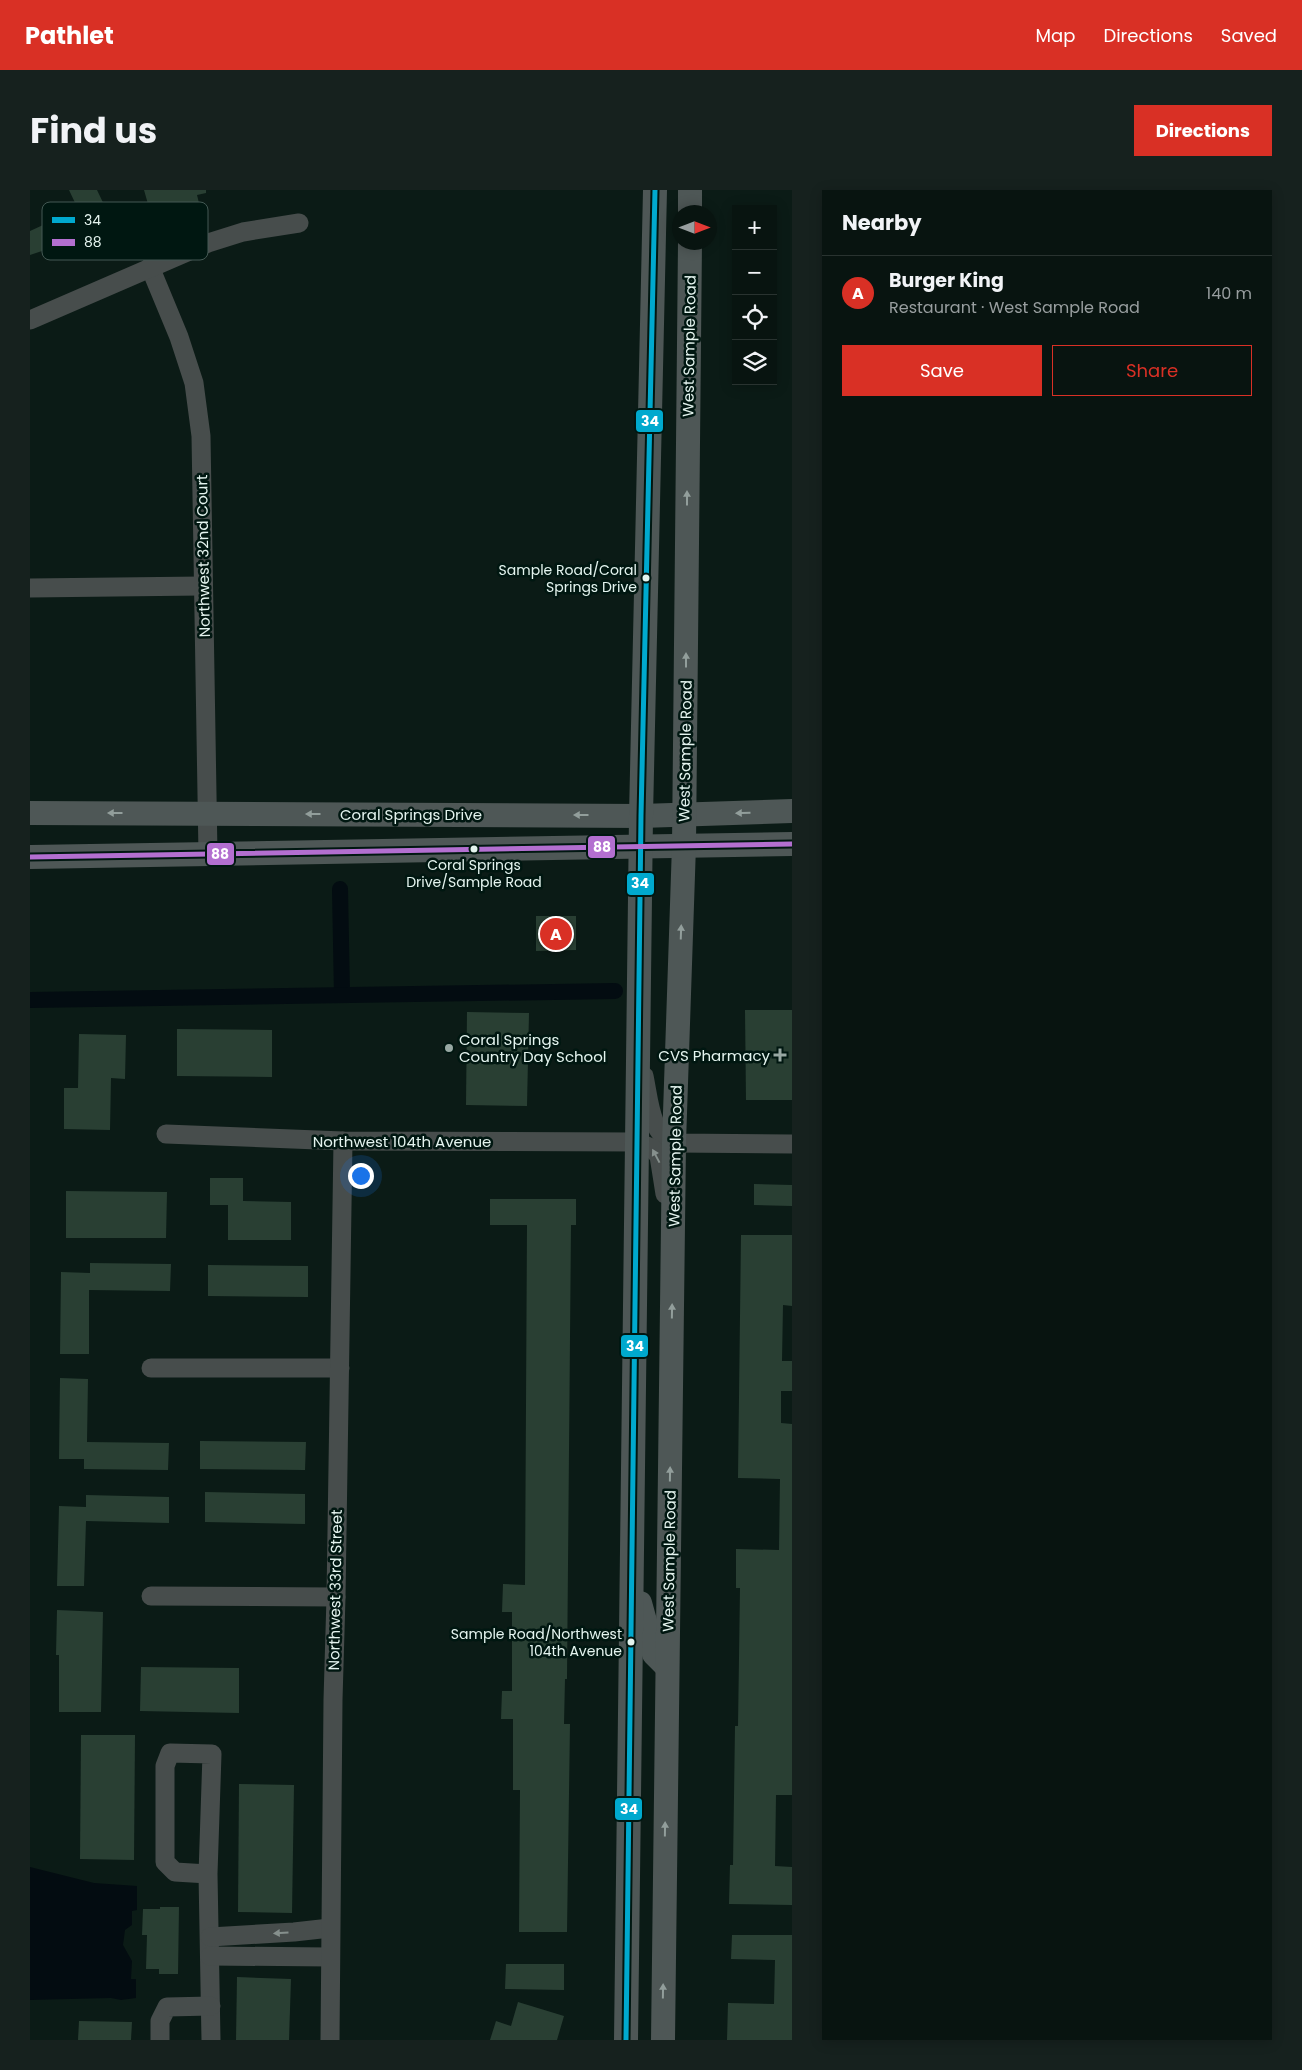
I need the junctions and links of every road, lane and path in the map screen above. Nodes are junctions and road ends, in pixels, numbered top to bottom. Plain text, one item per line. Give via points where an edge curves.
1 (655, 190) edge
2 (690, 190) edge
3 (690, 205) edge
4 (299, 223) dead end
5 (208, 243) edge
6 (690, 250) edge
7 (167, 260) edge
8 (150, 267) junction
9 (30, 320) edge
10 (202, 586) junction
11 (30, 588) edge
12 (792, 811) edge
13 (30, 813) edge
14 (208, 813) junction
15 (684, 814) junction
16 (641, 816) junction
17 (792, 844) edge
18 (641, 845) junction
19 (684, 845) junction
20 (208, 854) junction
21 (30, 857) edge
22 (638, 1053) junction
23 (166, 1134) dead end
24 (342, 1141) junction
25 (637, 1142) junction
26 (674, 1143) junction
27 (792, 1144) edge
28 (673, 1255) junction
29 (151, 1368) dead end
30 (340, 1368) junction
31 (632, 1572) junction
32 (151, 1596) dead end
33 (336, 1597) junction
34 (631, 1664) junction
35 (668, 1667) junction
36 (666, 1770) junction
37 (208, 1874) junction
38 (330, 1928) junction
39 (210, 1947) junction
40 (330, 1957) junction
41 (211, 2006) junction
42 (160, 2040) edge
43 (211, 2040) edge
44 (330, 2040) edge
45 (626, 2040) edge
46 (663, 2040) edge

1 - 16 main road
2 - 3 main road
4 - 5 street via 243,232
15 -> 6 main road, West Sample Road
7 - 8 street
8 - 9 street
8 - 10 street, Northwest 32nd Court via 194,383 201,436
10 - 11 street
10 - 14 street, Northwest 32nd Court
12 -> 15 main road, Coral Springs Drive
14 -> 13 main road, Coral Springs Drive
16 -> 14 main road, Coral Springs Drive
14 - 20 street, Northwest 32nd Court
15 - 16 main road, Coral Springs Drive
15 - 19 main road, West Sample Road
16 - 18 main road
17 - 19 main road
18 - 19 main road
18 - 20 main road
18 - 22 main road
26 -> 19 main road, West Sample Road
20 - 21 main road
22 - 25 main road
22 - 26 street via 654,1123 665,1139
23 - 24 street, Northwest 104th Avenue
24 - 25 street, Northwest 104th Avenue
24 - 30 street, Northwest 33rd Street
28 -> 25 street via 659,1156 652,1148
25 - 31 main road
26 - 27 street
26 - 28 main road, West Sample Road
35 -> 28 main road, West Sample Road
29 - 30 street
30 - 33 street, Northwest 33rd Street
31 - 34 main road
31 - 35 main road via 649,1642 654,1654
32 - 33 street
33 - 38 street, Northwest 33rd Street
34 - 36 main road via 654,1683
34 - 45 main road
35 - 36 main road, West Sample Road
46 -> 36 main road, West Sample Road
37 - 37 street via 212,1754 170,1753 165,1766 165,1862 175,1872
37 - 39 street
38 -> 39 street
38 - 40 street, Northwest 33rd Street
39 - 40 street
39 - 41 street
40 - 44 street, Northwest 33rd Street
41 - 42 street via 168,2007 160,2020
41 - 43 street

